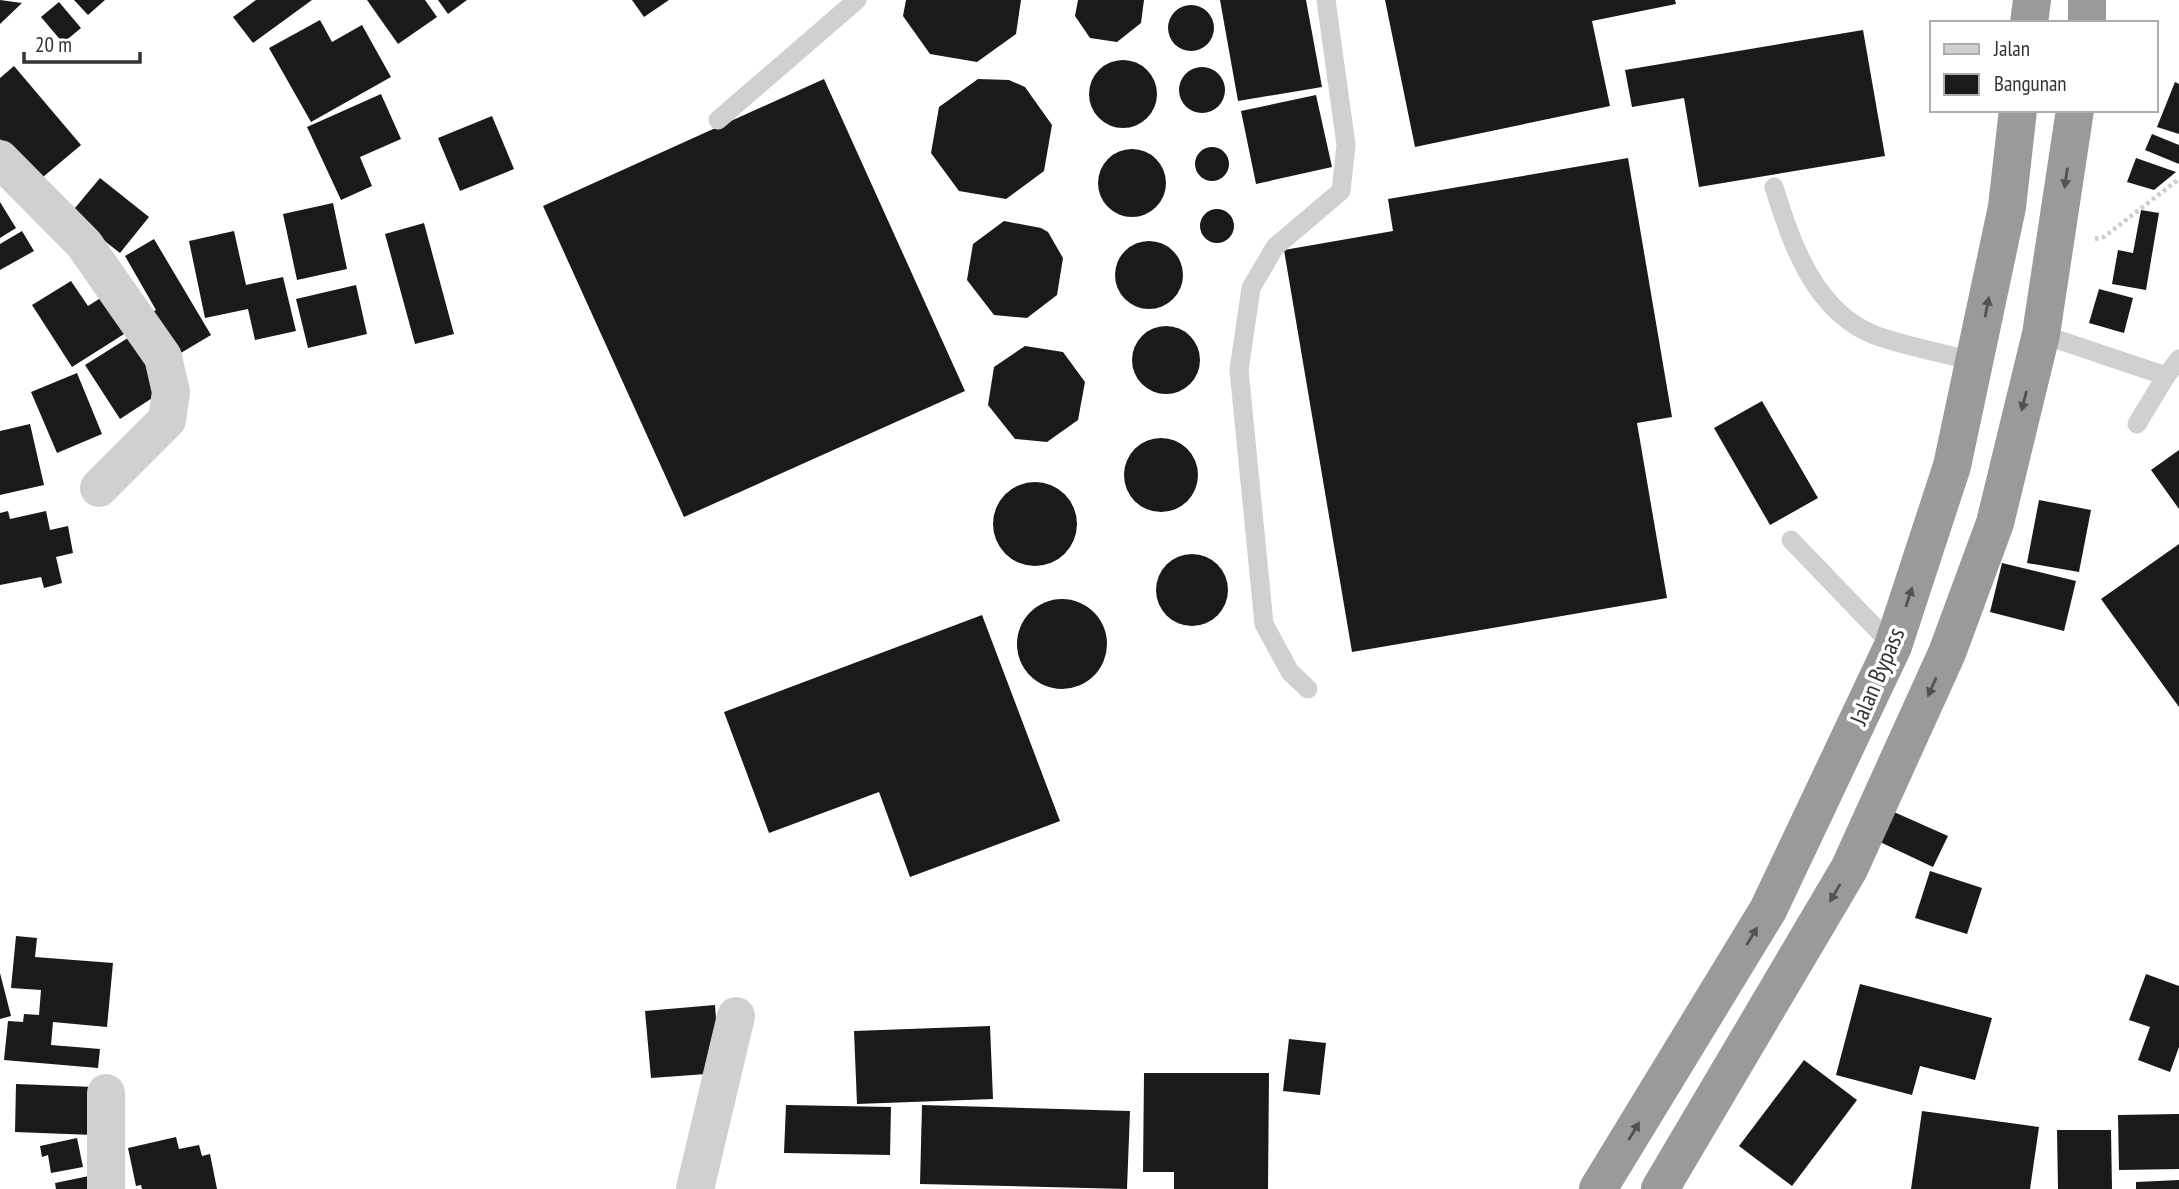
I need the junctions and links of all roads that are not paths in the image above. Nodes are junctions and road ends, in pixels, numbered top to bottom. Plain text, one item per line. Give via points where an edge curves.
1 (857, 0) edge
2 (1326, 0) edge
3 (2032, 0) edge
4 (2087, 0) edge
5 (2029, 21) edge
6 (2087, 21) edge
7 (2018, 112) edge
8 (2075, 112) edge
9 (718, 120) dead end
10 (0, 159) edge
11 (1774, 187) dead end
12 (2007, 207) junction
13 (2058, 234) junction
14 (2041, 334) junction
15 (2179, 359) edge
16 (1976, 362) junction
17 (2166, 376) junction
18 (2137, 424) dead end
19 (99, 488) dead end
20 (1791, 540) dead end
21 (1893, 646) junction
22 (1308, 689) dead end
23 (736, 1016) dead end
24 (106, 1093) dead end
25 (106, 1189) edge
26 (695, 1189) edge
27 (1598, 1189) edge
28 (1660, 1189) edge

1 - 9 lane
2 - 22 lane via 1346,145 1341,191 1275,247 1251,288 1239,370 1264,624 1290,672
3 - 5 highway
4 - 6 highway
7 - 12 highway, Jalan Bypass
8 -> 13 highway
10 - 19 street via 84,244 163,358 171,391 167,420
11 - 16 lane via 1809,279 1843,316 1875,335
12 - 13 highway
16 -> 12 highway, Jalan Bypass
13 - 14 highway
14 - 17 lane
14 -> 28 highway via 1995,523 1947,653 1849,869
15 - 17 lane
21 -> 16 highway, Jalan Bypass via 1952,466
17 - 18 lane
20 - 21 lane
27 -> 21 highway, Jalan Bypass via 1768,910
23 - 26 street
24 - 25 street

